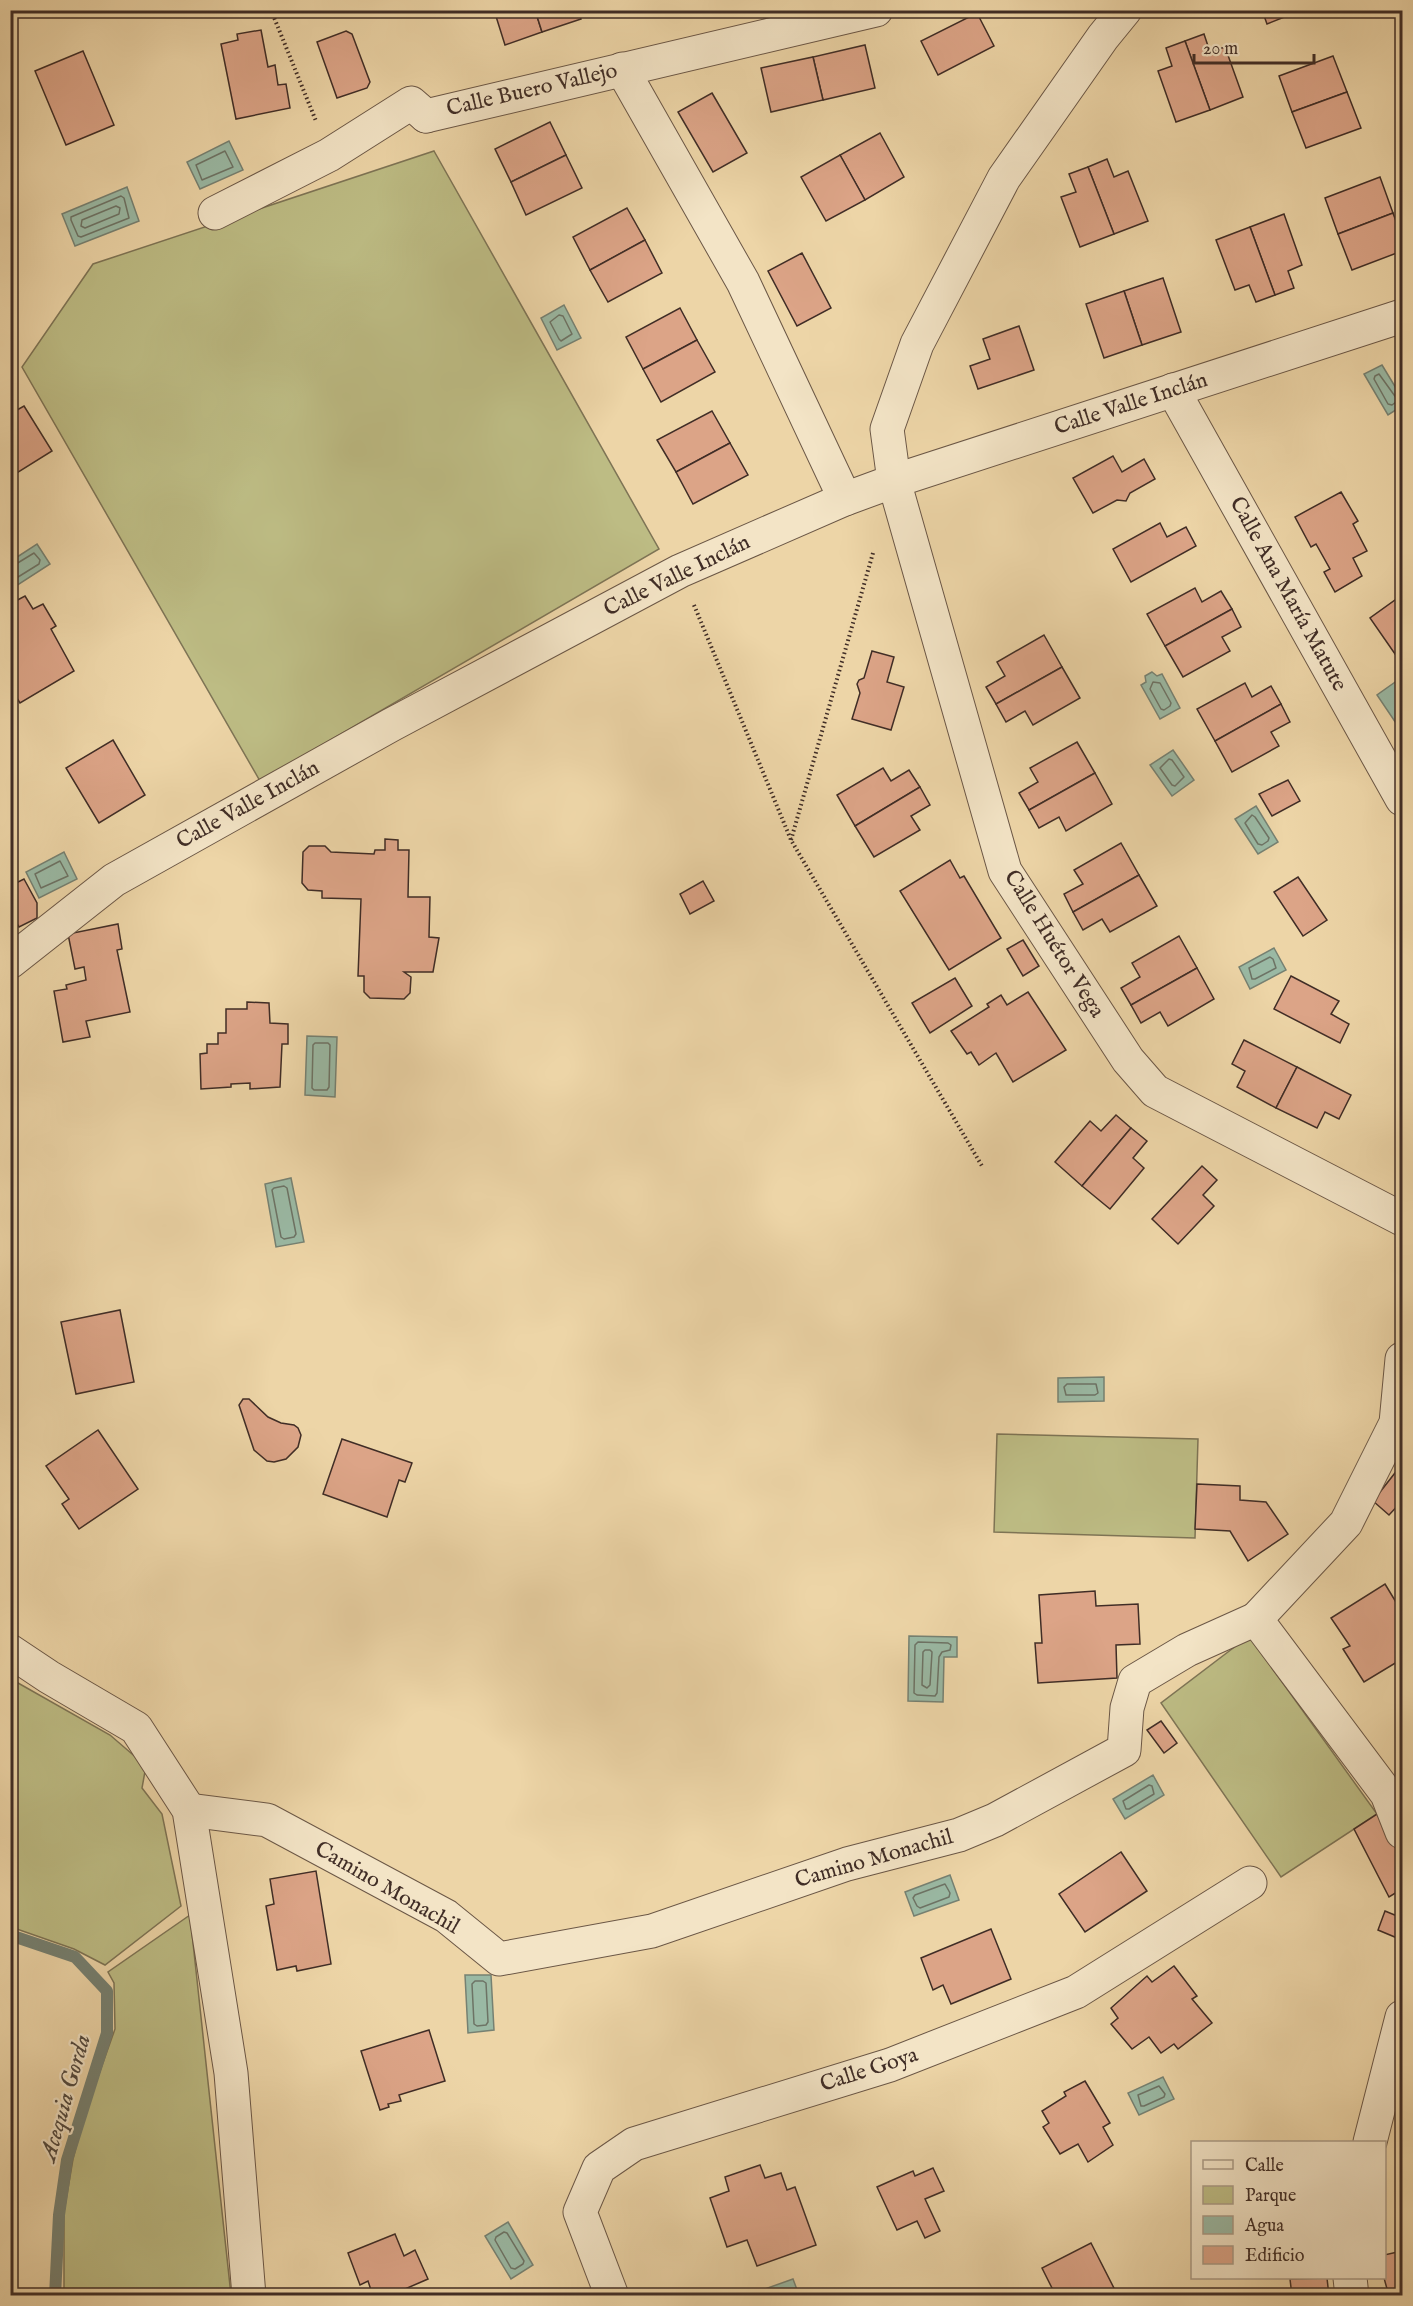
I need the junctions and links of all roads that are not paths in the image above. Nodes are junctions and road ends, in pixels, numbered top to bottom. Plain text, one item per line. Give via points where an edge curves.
1 (876, 10) edge
2 (1125, 10) edge
3 (622, 69) junction
4 (215, 213) dead end
5 (1402, 316) edge
6 (1173, 390) junction
7 (894, 481) junction
8 (845, 499) junction
9 (1402, 799) edge
10 (10, 962) edge
11 (1402, 1219) edge
12 (1402, 1359) edge
13 (1256, 1619) junction
14 (10, 1651) edge
15 (189, 1810) junction
16 (1402, 1832) edge
17 (1250, 1883) dead end
18 (1402, 2018) edge
19 (1370, 2141) edge
20 (1350, 2279) edge
21 (249, 2295) edge
22 (612, 2295) edge
23 (1352, 2295) edge

1 - 3 street, Calle Buero Vallejo
2 - 7 street, Calle Huétor Vega via 1004,178 917,344 887,429
3 - 4 street, Calle Buero Vallejo via 426,116 411,103 329,155
3 - 8 street via 743,282
5 - 6 street, Calle Valle Inclán
6 - 7 street, Calle Valle Inclán
6 - 9 street, Calle Ana María Matute
7 - 8 street, Calle Valle Inclán
7 - 11 street, Calle Huétor Vega via 1005,871 1128,1060 1155,1091
8 - 10 street, Calle Valle Inclán via 680,571 391,725 114,880
12 - 13 street via 1396,1423 1346,1523
13 - 15 street, Camino Monachil via 1186,1650 1135,1681 1127,1708 1124,1750 995,1820 959,1835 847,1864 652,1931 499,1959 446,1916 267,1821
13 - 16 street via 1387,1794
14 - 15 street via 136,1728
15 - 21 street via 231,2073
17 - 22 street, Calle Goya via 1076,1992 890,2065 634,2144 599,2168 580,2212
18 - 19 street
20 - 23 street

